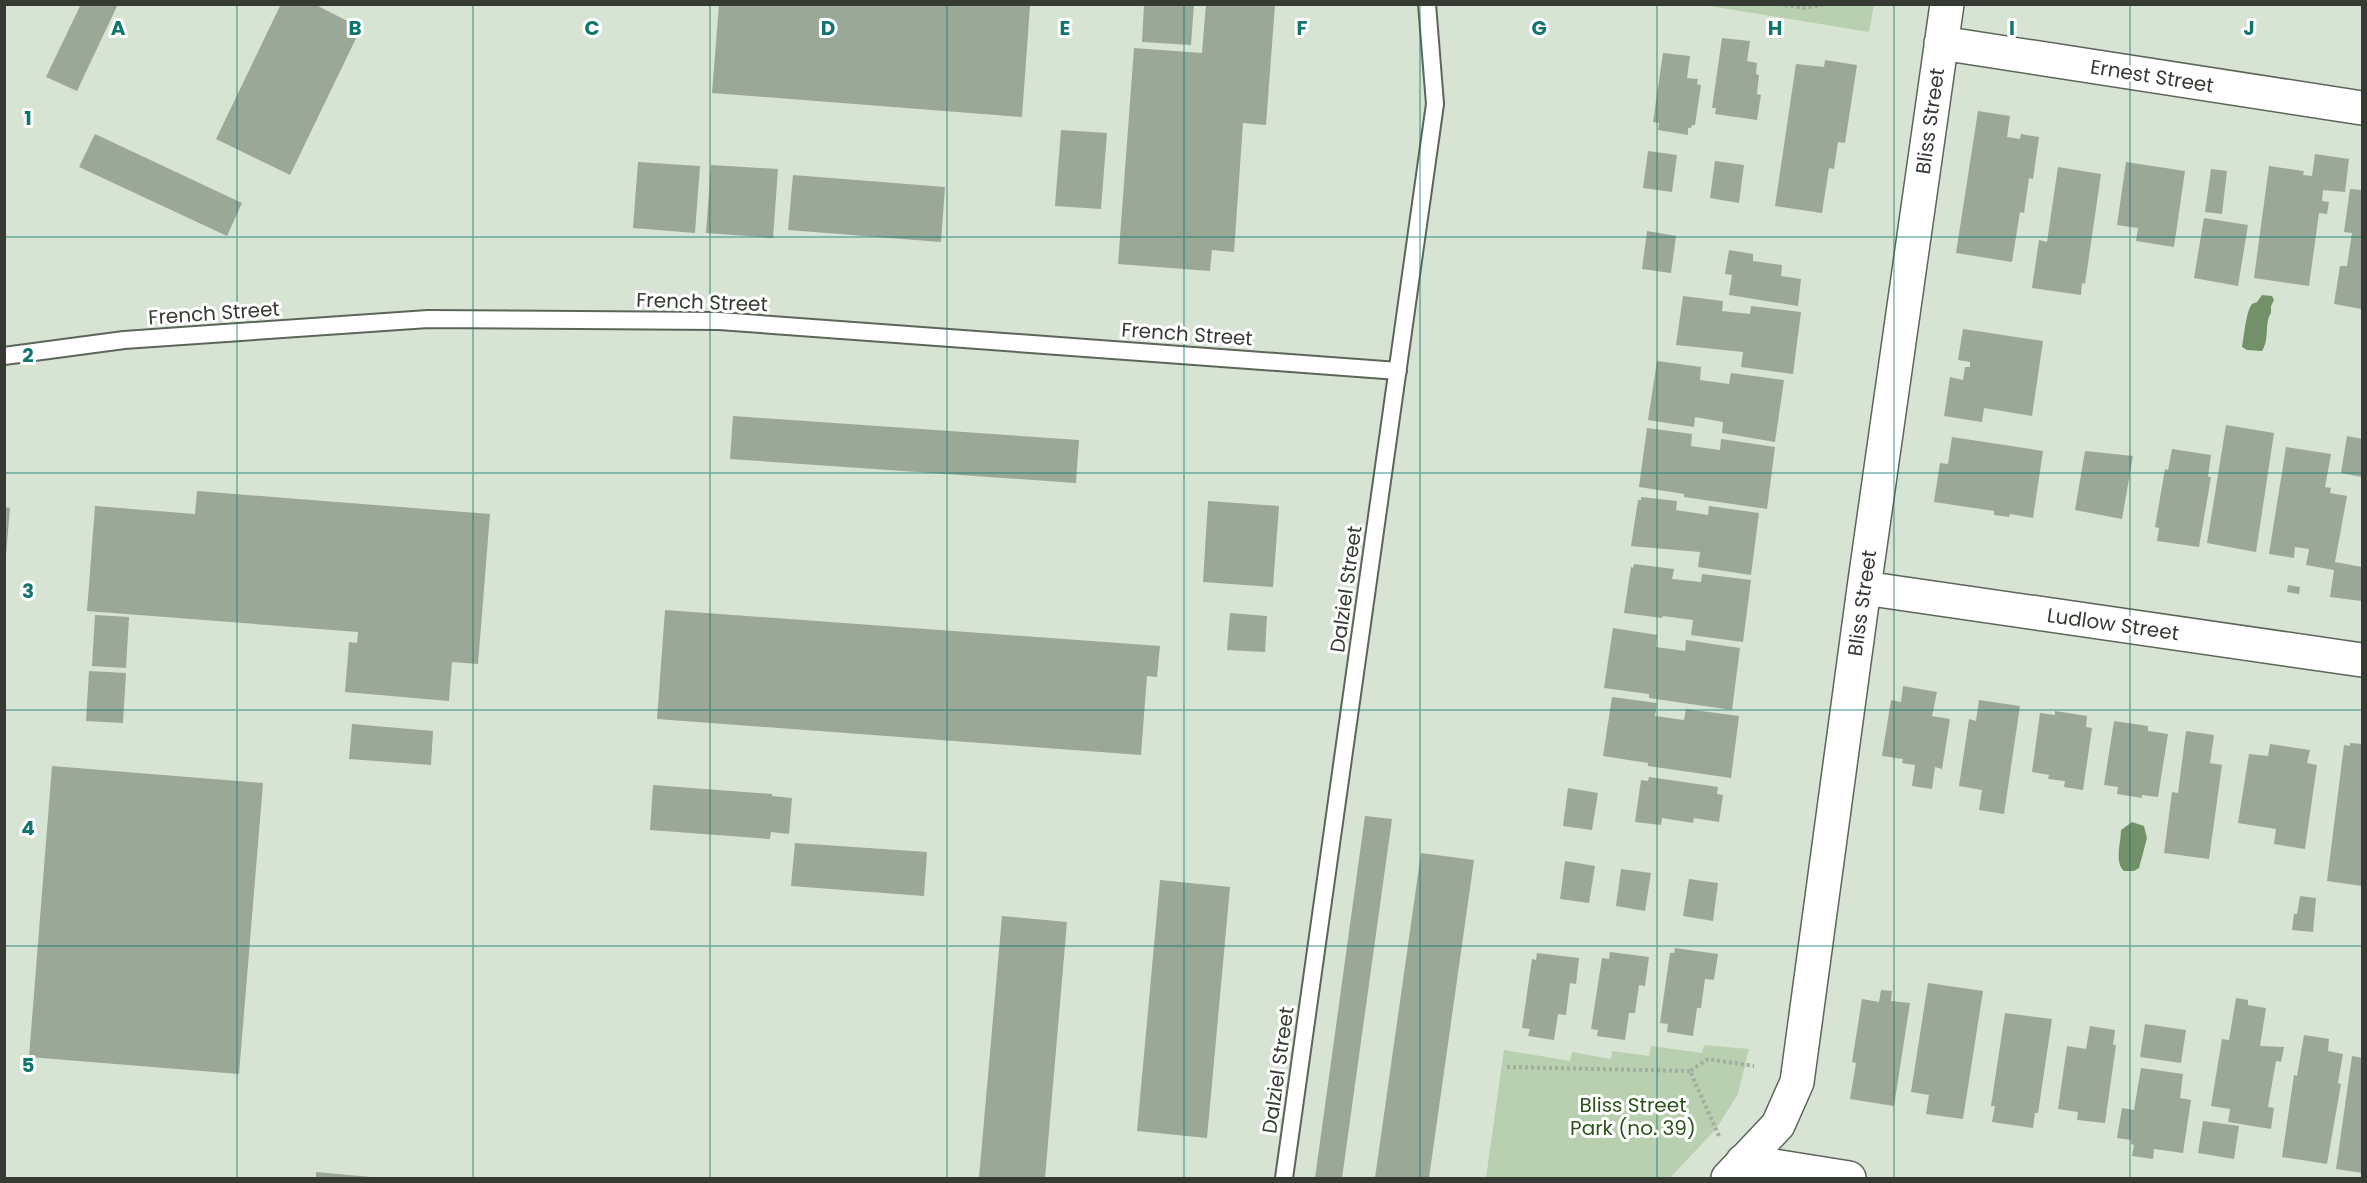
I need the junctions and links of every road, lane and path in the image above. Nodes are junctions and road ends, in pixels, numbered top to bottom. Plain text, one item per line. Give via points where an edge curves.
1 (1426, 4) edge
2 (1779, 4) edge
3 (1826, 4) edge
4 (1947, 4) edge
5 (1941, 44) junction
6 (2362, 108) edge
7 (4, 356) edge
8 (1398, 371) junction
9 (1864, 588) junction
10 (2362, 660) edge
11 (1754, 1066) dead end
12 (1507, 1067) dead end
13 (1690, 1071) junction
14 (1720, 1138) dead end
15 (1735, 1170) edge
16 (1284, 1179) edge
17 (1849, 1179) edge

1 - 8 lane, Dalziel Street via 1435,104
2 - 3 path via 1804,8
4 - 5 street, Bliss Street
5 - 6 street, Ernest Street
5 - 9 street, Bliss Street
7 - 8 lane, French Street via 124,340 428,319 719,321
8 - 16 lane, Dalziel Street
9 - 10 street, Ludlow Street
9 - 15 street, Bliss Street via 1797,1082 1778,1125
11 - 13 path via 1708,1059
12 - 13 path
13 - 14 path
15 - 17 street

